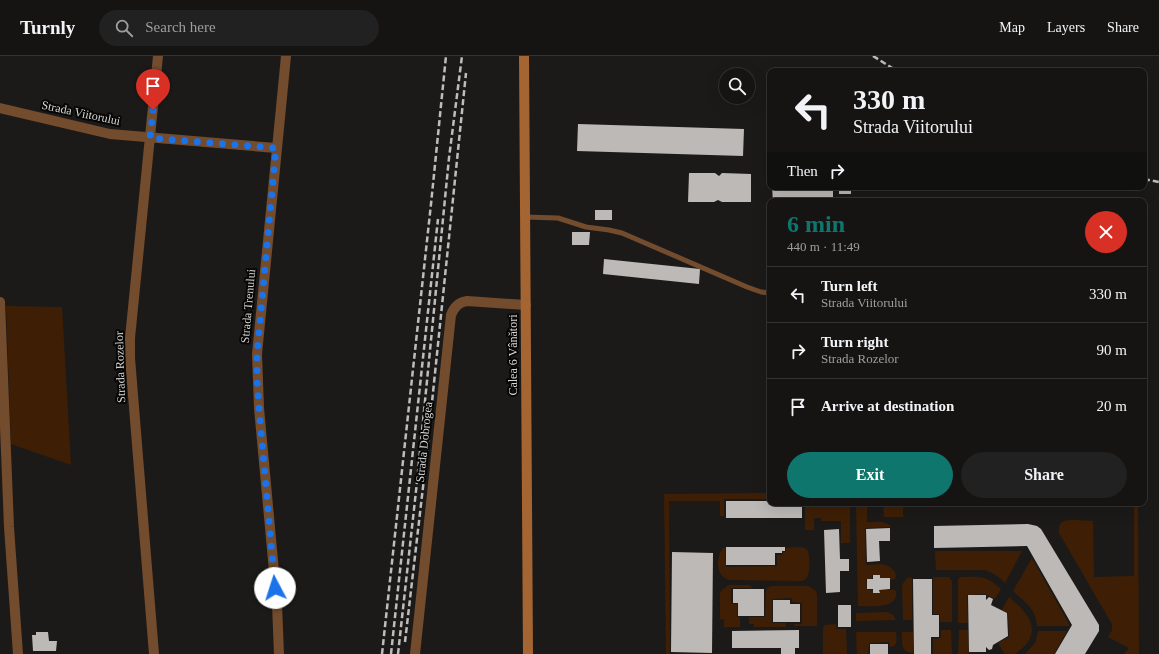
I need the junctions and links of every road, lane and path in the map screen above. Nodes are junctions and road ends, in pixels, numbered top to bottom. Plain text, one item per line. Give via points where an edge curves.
1 (158, 56) edge
2 (286, 56) edge
3 (524, 56) edge
4 (0, 108) edge
5 (150, 138) junction
6 (276, 148) junction
7 (525, 217) junction
8 (767, 292) edge
9 (0, 302) edge
10 (526, 305) junction
11 (0, 309) edge
12 (18, 654) edge
13 (154, 654) edge
14 (279, 654) edge
15 (415, 654) edge
16 (528, 654) edge

1 - 5 street, Strada Rozelor
2 - 6 street, Strada Trenului
3 - 7 main road, Calea 6 Vânători
4 - 5 street, Strada Viitorului via 98,132
5 - 6 street, Strada Viitorului
5 - 13 street, Strada Rozelor via 130,358
6 - 14 street, Strada Trenului via 257,354
7 - 8 lane via 558,218 586,227 622,233 747,287
7 - 10 main road, Calea 6 Vânători
9 - 11 street
10 - 15 street, Strada Dobrogea via 467,301 454,308 451,315
10 - 16 main road, Calea 6 Vânători
11 - 12 street via 9,527

